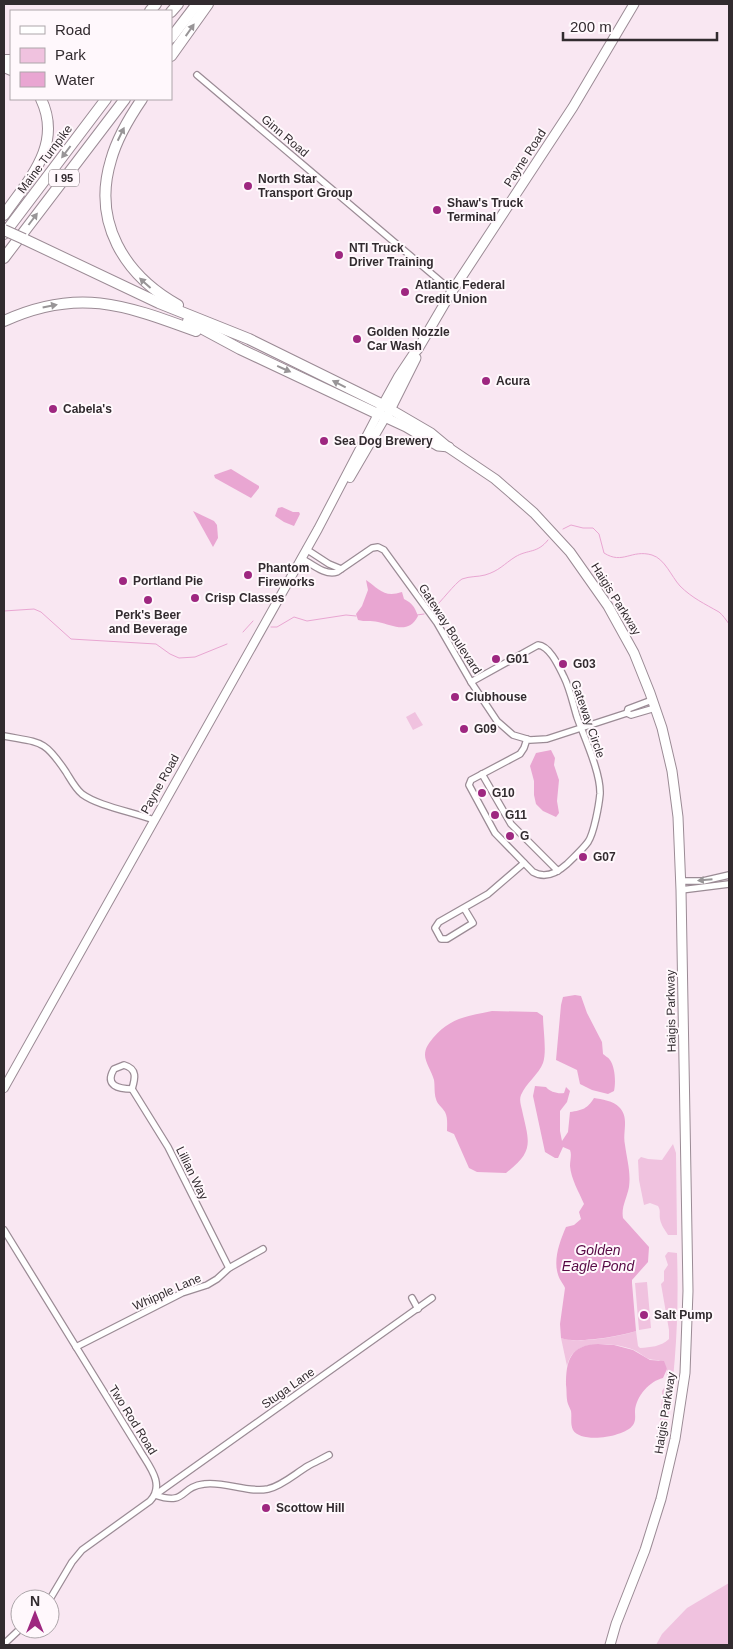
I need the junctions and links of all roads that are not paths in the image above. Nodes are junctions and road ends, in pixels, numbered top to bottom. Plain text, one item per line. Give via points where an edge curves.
1 (197, 4) edge
2 (208, 4) edge
3 (634, 4) edge
4 (172, 37) edge
5 (172, 55) edge
6 (197, 75) dead end
7 (42, 100) edge
8 (105, 100) edge
9 (124, 100) edge
10 (141, 100) edge
11 (4, 215) edge
12 (4, 232) edge
13 (23, 241) junction
14 (4, 258) edge
15 (452, 291) junction
16 (4, 321) edge
17 (249, 339) junction
18 (240, 349) junction
19 (384, 412) junction
20 (306, 549) junction
21 (301, 558) junction
22 (341, 569) junction
23 (471, 682) junction
24 (654, 704) junction
25 (581, 728) junction
26 (4, 736) edge
27 (527, 739) junction
28 (482, 774) junction
29 (154, 820) junction
30 (524, 864) junction
31 (558, 871) junction
32 (729, 875) edge
33 (729, 884) edge
34 (681, 885) junction
35 (464, 908) junction
36 (4, 1088) edge
37 (132, 1089) junction
38 (4, 1230) edge
39 (263, 1249) dead end
40 (229, 1268) junction
41 (412, 1298) dead end
42 (432, 1298) dead end
43 (418, 1309) junction
44 (76, 1348) junction
45 (328, 1455) dead end
46 (155, 1495) junction
47 (56, 1589) edge
48 (610, 1645) edge

1 - 4 highway
5 -> 2 highway
3 - 15 main road, Payne Road via 558,130
6 - 15 street, Ginn Road
7 - 11 highway via 49,124 46,148 35,171
8 -> 12 highway, Maine Turnpike / I 95
14 -> 9 highway, I 95
17 -> 10 highway via 153,290 132,268 111,231 106,206 108,170 115,146
12 - 13 highway, bridge
13 - 17 highway via 159,303
13 - 18 highway
15 - 19 main road, Payne Road via 399,376
16 -> 18 highway via 55,304 101,303 146,313
19 -> 17 highway
18 -> 19 highway
19 - 20 main road, Payne Road
19 - 24 main road, Haigis Parkway via 438,446 449,448 477,465 547,526 570,552 620,626
20 - 21 main road, Payne Road
20 - 22 street
21 - 22 street via 330,573
21 - 29 main road, Payne Road
22 - 23 street, Gateway Boulevard via 372,548 384,550 437,623
23 - 25 street, Gateway Circle via 532,647 543,646 564,677
23 - 27 street, Gateway Boulevard via 500,724
24 - 25 street via 628,709 627,713
24 - 34 main road, Haigis Parkway via 675,787
25 - 27 street via 547,739
25 - 31 street, Gateway Circle via 599,782 599,800 588,842
26 - 29 street via 47,747 75,786 89,798
27 - 28 street via 520,754
28 - 30 street via 470,781 471,791 495,832
28 - 31 street via 511,824
29 - 36 main road, Payne Road
30 - 31 street via 538,875 546,876
30 - 35 street via 491,892
32 -> 34 street
33 - 34 street
34 - 48 main road, Haigis Parkway via 688,1291 685,1372 675,1439 661,1499
35 - 35 street via 436,925 442,939 473,924
37 - 37 street, Lillian Way via 133,1071 124,1066 116,1068 111,1076 113,1084 120,1089
37 - 40 street, Lillian Way via 162,1135
38 - 44 street, Two Rod Road
39 - 40 street, Whipple Lane
40 - 44 street, Whipple Lane via 207,1285 182,1293
41 - 43 street
42 - 43 street, Stuga Lane
43 - 46 street, Stuga Lane
44 - 46 street, Two Rod Road via 153,1472 157,1484
45 - 46 street via 270,1489 241,1489 211,1483 198,1485 175,1499
46 - 47 street via 82,1550

